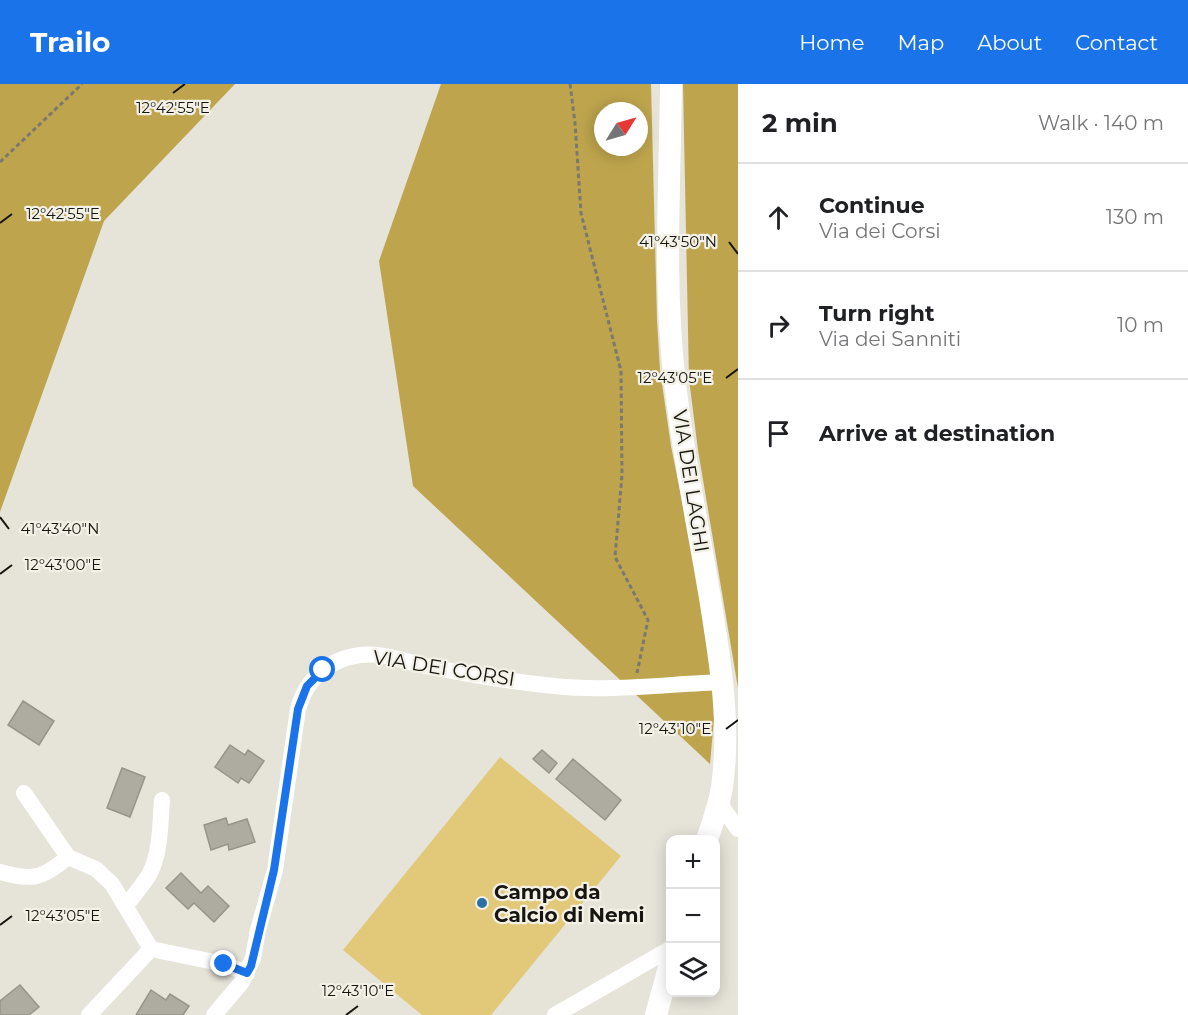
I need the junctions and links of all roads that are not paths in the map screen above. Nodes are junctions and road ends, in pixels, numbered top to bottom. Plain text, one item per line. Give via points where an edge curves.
1 (671, 84) edge
2 (723, 682) junction
3 (24, 793) dead end
4 (162, 800) dead end
5 (718, 802) junction
6 (738, 829) edge
7 (708, 835) edge
8 (68, 857) junction
9 (0, 872) edge
10 (126, 906) junction
11 (150, 950) junction
12 (666, 951) edge
13 (247, 973) junction
14 (666, 979) edge
15 (89, 1015) edge
16 (214, 1015) edge
17 (555, 1015) edge
18 (656, 1015) edge

1 - 2 main road, VIA DEI LAGHI via 668,256 674,367
2 - 5 main road, VIA DEI LAGHI via 725,735
2 - 13 street, VIA DEI CORSI via 551,686 367,655 339,661 323,670 307,686 298,709 274,870
3 - 8 street
4 - 10 street via 154,865
5 - 6 street
5 - 7 main road, VIA DEI LAGHI
8 - 9 street via 35,878
8 - 10 street via 102,873
10 - 11 street
11 - 13 street via 224,964
11 - 15 street
12 - 17 street
13 - 16 street, VIA DEI CORSI
14 - 18 main road

